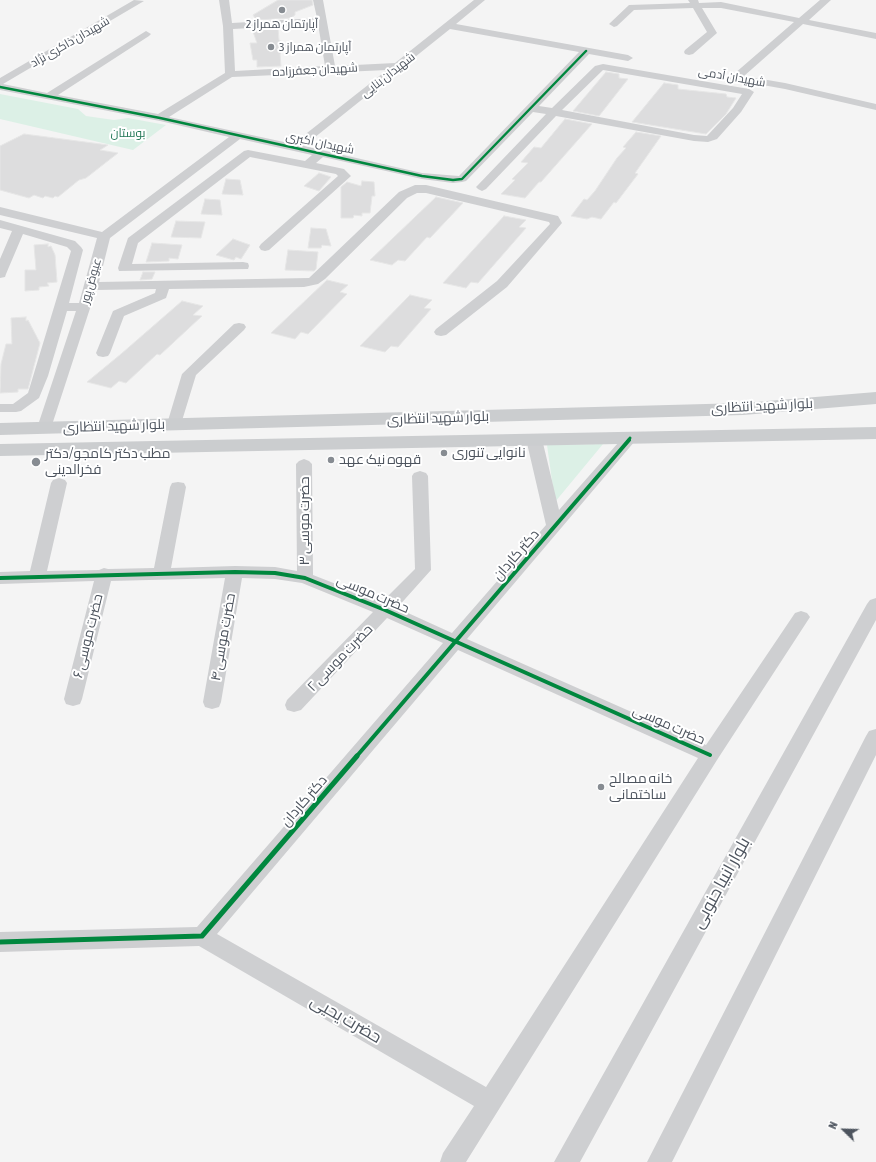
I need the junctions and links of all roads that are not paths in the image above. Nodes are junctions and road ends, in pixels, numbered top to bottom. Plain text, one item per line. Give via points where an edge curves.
1 (224, 0) edge
2 (318, 0) edge
3 (480, 0) edge
4 (826, 0) edge
5 (140, 2) dead end
6 (695, 3) edge
7 (765, 4) dead end
8 (755, 11) junction
9 (322, 21) junction
10 (803, 21) junction
11 (614, 24) dead end
12 (228, 26) junction
13 (449, 26) junction
14 (146, 34) dead end
15 (876, 36) edge
16 (586, 51) junction
17 (689, 52) dead end
18 (639, 60) dead end
19 (400, 66) junction
20 (331, 69) junction
21 (230, 74) junction
22 (721, 75) dead end
23 (735, 78) junction
24 (0, 82) edge
25 (0, 87) edge
26 (49, 96) junction
27 (876, 107) edge
28 (531, 108) junction
29 (554, 112) junction
30 (160, 118) junction
31 (238, 135) junction
32 (295, 148) junction
33 (320, 154) junction
34 (308, 165) junction
35 (482, 187) dead end
36 (0, 211) edge
37 (0, 224) edge
38 (19, 229) junction
39 (104, 236) junction
40 (265, 246) dead end
41 (244, 266) dead end
42 (0, 274) edge
43 (163, 285) junction
44 (91, 286) junction
45 (61, 307) junction
46 (84, 307) junction
47 (239, 328) dead end
48 (441, 332) dead end
49 (103, 353) dead end
50 (875, 399) edge
51 (0, 408) edge
52 (443, 418) junction
53 (174, 424) junction
54 (0, 428) edge
55 (44, 428) junction
56 (876, 433) edge
57 (630, 438) junction
58 (534, 439) junction
59 (446, 441) junction
60 (0, 450) edge
61 (304, 464) dead end
62 (420, 476) dead end
63 (59, 483) dead end
64 (178, 486) dead end
65 (555, 527) junction
66 (234, 572) junction
67 (162, 573) junction
68 (104, 574) junction
69 (37, 577) junction
70 (0, 578) edge
71 (305, 578) junction
72 (876, 604) edge
73 (386, 610) junction
74 (801, 617) dead end
75 (456, 642) junction
76 (73, 699) dead end
77 (212, 702) dead end
78 (294, 705) dead end
79 (876, 736) edge
80 (710, 755) junction
81 (202, 936) junction
82 (0, 942) edge
83 (489, 1102) junction
84 (452, 1162) edge
85 (566, 1162) edge
86 (658, 1162) edge

1 - 12 street
2 - 9 street
3 - 13 street, شهیدان بنایی
4 - 10 street
5 - 24 street, شهیدان ذاکری نژاد
6 - 8 street
6 - 11 street via 632,6
6 - 17 street via 712,33
7 - 8 street
8 - 10 street
9 - 12 street
9 - 20 street
10 - 15 street
10 - 23 street
12 - 21 street
13 - 16 street
13 - 19 street, شهیدان بنایی
14 - 26 street
16 - 18 street
16 - 28 street, شهیدان اکبری
19 - 20 street, شهیدان جعفرزاده
19 - 32 street, شهیدان بنایی
20 - 21 street, شهیدان جعفرزاده
21 - 30 street, شهیدان جعفرزاده
22 - 23 street, شهیدان آدمی
23 - 27 street, شهیدان آدمی via 785,86
25 - 26 street, شهیدان اکبری
26 - 30 street, شهیدان اکبری
28 - 29 street
28 - 33 street, شهیدان اکبری via 458,180 444,180
29 - 29 street via 710,139 737,110 749,92 602,67
29 - 35 street
30 - 31 street, شهیدان اکبری
31 - 32 street, شهیدان اکبری
31 - 39 street
32 - 33 street, شهیدان اکبری
33 - 34 street
34 - 40 street via 340,171 345,176
34 - 41 street via 248,153 132,241 124,268
36 - 39 street
37 - 38 street
38 - 42 street
38 - 45 street via 71,244 77,250
39 - 44 street, عیوض پور
43 - 44 street
43 - 48 street via 313,281 403,195 415,189 554,219 555,225 502,284
43 - 49 street via 161,296 118,314
44 - 46 street, عیوض پور
45 - 46 street
45 - 51 street via 34,395 16,408
46 - 55 street, عیوض پور
47 - 53 street via 189,374
50 - 52 main road, بلوار شهید انتظاری via 743,408
52 - 53 main road, بلوار شهید انتظاری
52 - 59 main road
53 - 55 main road, بلوار شهید انتظاری
54 - 55 main road, بلوار شهید انتظاری
56 - 57 main road, بلوار شهید انتظاری
57 - 58 main road, بلوار شهید انتظاری
57 - 65 street, دکتر کاردان
58 - 59 main road, بلوار شهید انتظاری
58 - 65 street
59 - 60 main road, بلوار شهید انتظاری
61 - 71 street, حضرت موسی ۳
62 - 73 street, حضرت موسی ۲ via 423,570
63 - 69 street
64 - 67 street
65 - 75 street, دکتر کاردان
66 - 67 street, حضرت موسی
66 - 71 street, حضرت موسی via 275,573
66 - 77 street, حضرت موسی ۴
67 - 68 street, حضرت موسی
68 - 69 street, حضرت موسی
68 - 76 street, حضرت موسی ۶
69 - 70 street, حضرت موسی
71 - 73 street, حضرت موسی
72 - 85 street, بلوار انبیا جنوبی
73 - 75 street, حضرت موسی
73 - 78 street, حضرت موسی ۲
74 - 80 street
75 - 80 street, حضرت موسی
75 - 81 street, دکتر کاردان
79 - 86 street
80 - 83 street
81 - 82 street
81 - 83 street, حضرت یحیی
83 - 84 street

